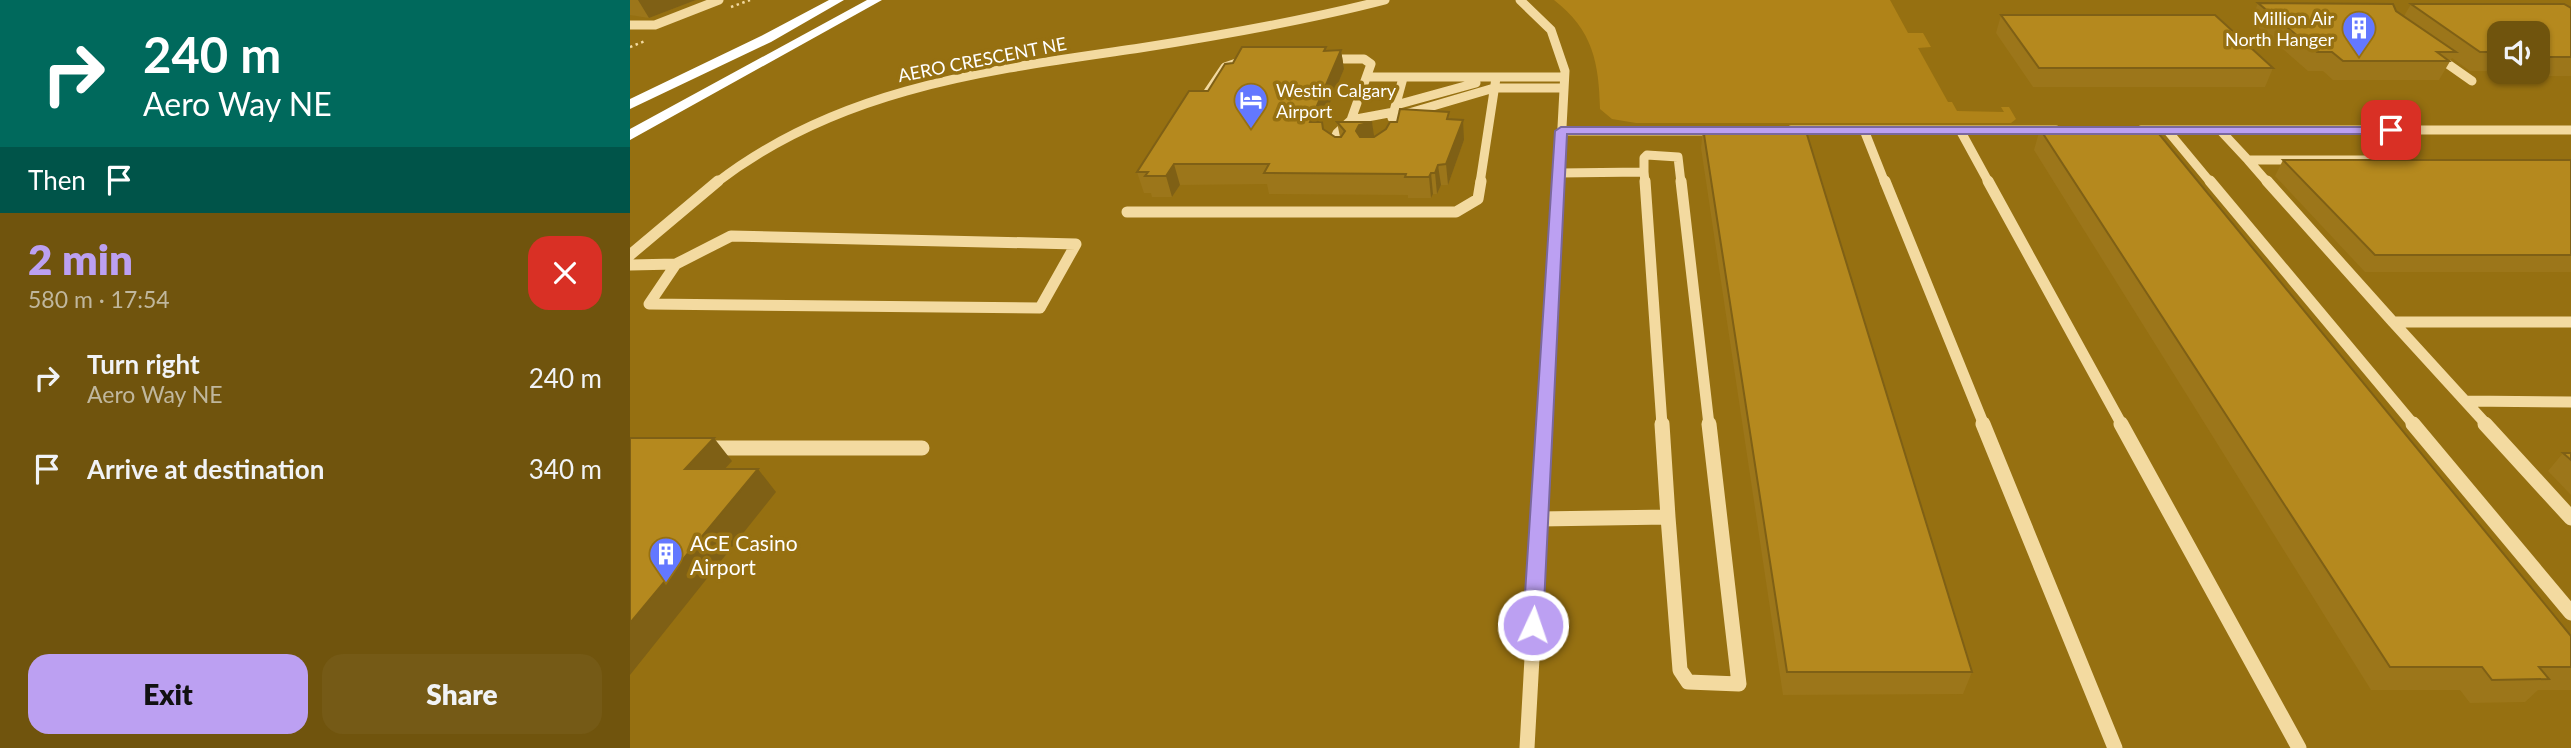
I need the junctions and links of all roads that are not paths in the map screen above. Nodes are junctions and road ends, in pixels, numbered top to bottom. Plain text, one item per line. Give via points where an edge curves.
1 (719, 0) edge
2 (829, 0) edge
3 (838, 0) edge
4 (870, 0) edge
5 (876, 0) edge
6 (1385, 0) edge
7 (1520, 0) edge
8 (630, 25) edge
9 (1242, 40) junction
10 (2423, 45) edge
11 (1321, 59) edge
12 (1235, 60) junction
13 (1263, 60) edge
14 (1367, 77) junction
15 (1403, 78) junction
16 (2472, 81) dead end
17 (1495, 83) junction
18 (1564, 83) junction
19 (1361, 92) dead end
20 (630, 94) edge
21 (1202, 100) edge
22 (1357, 103) dead end
23 (630, 105) edge
24 (1394, 112) junction
25 (1351, 120) junction
26 (630, 124) edge
27 (1864, 130) junction
28 (1960, 130) junction
29 (2062, 130) edge
30 (2127, 130) edge
31 (2167, 130) junction
32 (2220, 130) junction
33 (2571, 130) edge
34 (1388, 131) edge
35 (1561, 131) junction
36 (1726, 131) edge
37 (1781, 131) edge
38 (630, 135) edge
39 (1342, 150) edge
40 (2248, 160) junction
41 (2410, 160) edge
42 (1644, 172) junction
43 (1559, 173) junction
44 (1128, 212) dead end
45 (630, 255) edge
46 (676, 264) junction
47 (630, 265) edge
48 (2393, 321) junction
49 (2571, 322) edge
50 (2465, 401) junction
51 (2571, 402) edge
52 (695, 448) edge
53 (922, 448) dead end
54 (1668, 517) junction
55 (2571, 518) edge
56 (1539, 519) junction
57 (2571, 613) edge
58 (1527, 748) edge
59 (2115, 748) edge
60 (2298, 748) edge

1 - 8 street via 655,25
2 - 20 highway
3 - 23 highway
4 - 26 highway
5 - 38 highway
6 - 9 street, AERO CRESCENT NE
7 - 18 street via 1551,30
9 - 12 street
9 - 45 street, AERO CRESCENT NE via 952,78 842,110 794,131 746,160
10 - 16 street
11 - 14 street via 1364,59 1371,64
12 - 13 street
12 - 21 street via 1223,65
14 - 15 street
14 - 19 street
15 - 17 street
15 - 24 street
17 - 18 street
17 - 24 street
17 - 44 street via 1478,199 1456,212
18 - 35 street
22 - 25 street
24 - 25 street
24 - 34 street
25 - 39 street via 1332,145
27 - 28 street
27 - 37 street
27 - 59 street
28 - 29 street
28 - 60 street
30 - 31 street
31 - 32 street
31 - 57 street
32 - 33 street
32 - 40 street
35 - 36 street
35 - 43 street
40 - 41 street
40 - 48 street
42 - 43 street
42 - 54 street
42 - 54 street via 1647,155 1678,157 1740,684 1688,682 1680,670
43 - 56 street
46 - 46 street via 649,304 1040,308 1076,244 731,236
46 - 47 street
48 - 49 street
48 - 50 street
50 - 51 street
50 - 55 street
52 - 53 street
54 - 56 street
56 - 58 street

